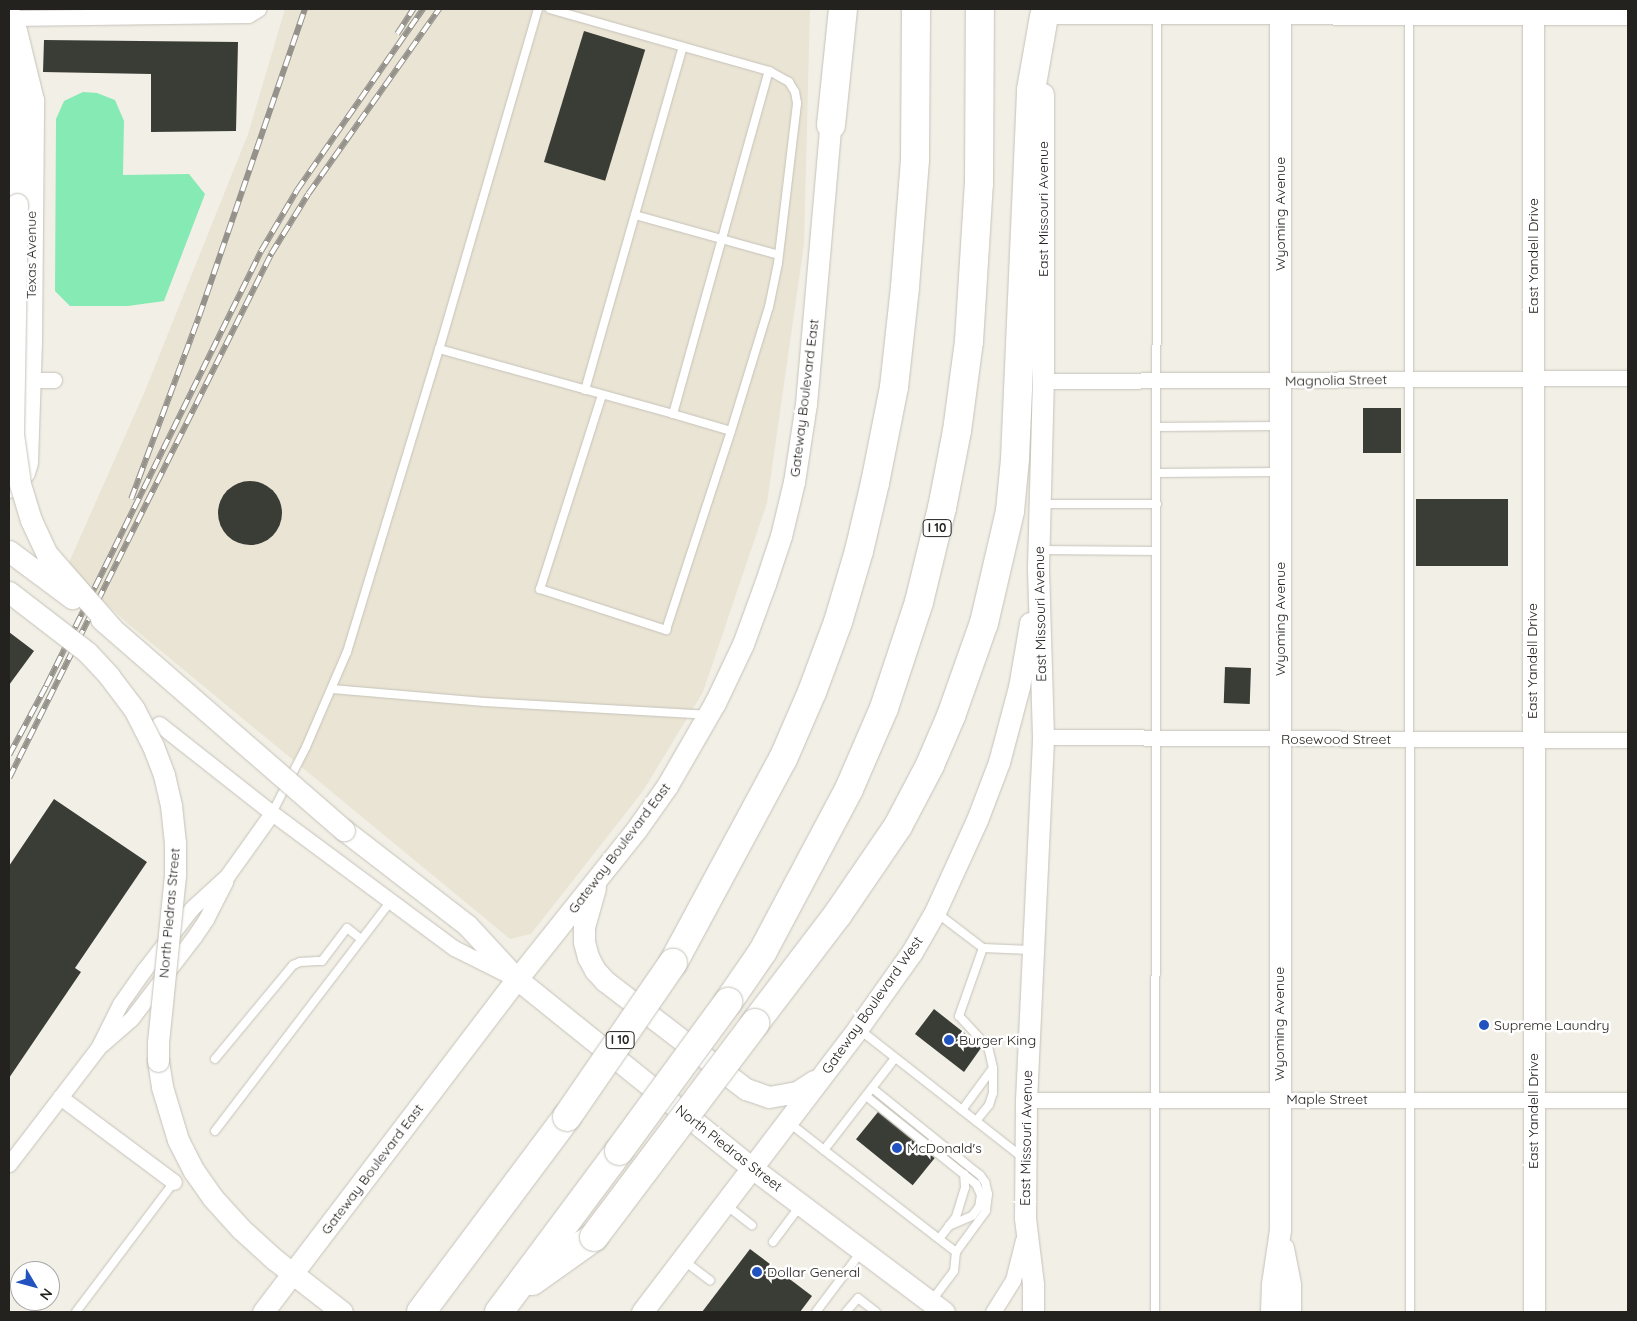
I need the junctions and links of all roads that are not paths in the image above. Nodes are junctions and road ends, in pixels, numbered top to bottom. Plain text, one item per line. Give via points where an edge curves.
1 (258, 9) edge
2 (538, 9) edge
3 (550, 9) edge
4 (833, 9) edge
5 (844, 9) edge
6 (916, 9) edge
7 (980, 9) edge
8 (141, 12) edge
9 (1044, 12) edge
10 (1102, 12) edge
11 (1157, 13) edge
12 (1280, 13) edge
13 (1409, 13) edge
14 (1533, 13) edge
15 (11, 15) edge
16 (1628, 17) edge
17 (683, 47) junction
18 (9, 49) edge
19 (769, 71) junction
20 (831, 125) junction
21 (635, 215) junction
22 (722, 239) junction
23 (779, 255) junction
24 (439, 349) junction
25 (1533, 378) junction
26 (1628, 378) edge
27 (1156, 379) junction
28 (1411, 379) junction
29 (19, 380) edge
30 (54, 380) dead end
31 (1043, 381) junction
32 (1280, 381) junction
33 (585, 390) junction
34 (602, 394) junction
35 (673, 414) junction
36 (1156, 426) junction
37 (1280, 426) junction
38 (731, 431) junction
39 (1280, 472) junction
40 (1157, 473) junction
41 (9, 487) edge
42 (1040, 504) junction
43 (1157, 504) junction
44 (9, 551) edge
45 (1156, 551) junction
46 (1038, 559) junction
47 (9, 592) edge
48 (112, 628) junction
49 (332, 688) junction
50 (709, 715) junction
51 (159, 724) dead end
52 (1043, 738) junction
53 (1156, 738) junction
54 (1280, 739) junction
55 (1409, 740) junction
56 (1532, 740) junction
57 (1628, 740) edge
58 (272, 812) junction
59 (598, 878) junction
60 (391, 901) junction
61 (935, 912) junction
62 (361, 939) junction
63 (983, 948) junction
64 (1033, 950) junction
65 (517, 979) junction
66 (858, 1028) junction
67 (895, 1058) junction
68 (214, 1059) dead end
69 (993, 1068) junction
70 (821, 1076) junction
71 (872, 1088) junction
72 (866, 1096) junction
73 (60, 1097) junction
74 (1279, 1098) junction
75 (1155, 1099) junction
76 (1410, 1099) junction
77 (1026, 1100) junction
78 (1532, 1100) junction
79 (1628, 1100) edge
80 (962, 1110) junction
81 (787, 1121) junction
82 (976, 1121) junction
83 (215, 1131) dead end
84 (824, 1150) junction
85 (1026, 1160) junction
86 (9, 1164) edge
87 (752, 1168) junction
88 (964, 1174) junction
89 (174, 1182) joint
90 (724, 1204) junction
91 (801, 1205) junction
92 (1025, 1218) junction
93 (752, 1225) dead end
94 (948, 1226) junction
95 (1280, 1230) junction
96 (939, 1239) junction
97 (773, 1242) dead end
98 (862, 1250) junction
99 (956, 1252) junction
100 (682, 1259) junction
101 (292, 1274) junction
102 (710, 1280) dead end
103 (505, 1305) edge
104 (938, 1307) edge
105 (76, 1312) edge
106 (263, 1312) edge
107 (342, 1312) edge
108 (421, 1312) edge
109 (642, 1312) edge
110 (816, 1312) edge
111 (846, 1312) edge
112 (876, 1312) edge
113 (993, 1312) edge
114 (1033, 1312) edge
115 (1155, 1312) edge
116 (1271, 1312) edge
117 (1290, 1312) edge
118 (1410, 1312) edge
119 (1534, 1312) edge

1 - 8 street via 248,15
2 - 24 lane
3 - 17 lane
4 - 20 main road, Gateway Boulevard East
5 - 20 highway
6 - 108 highway, I 10, bridge via 915,159 894,387 859,551 838,622 812,692 783,759 673,963 567,1117
7 - 103 highway, I 10, bridge via 979,184 969,341 957,431 919,602 884,708 849,789 763,951
8 - 15 street
9 - 10 street
9 - 31 main road, East Missouri Avenue
9 - 103 highway, bridge via 1030,90 1015,459 1010,511 984,623 952,716 898,826 838,914 594,1236
10 - 11 street
11 - 12 street
11 - 27 lane
12 - 13 street
12 - 32 main road, Wyoming Avenue
13 - 14 street
13 - 28 lane
14 - 16 street
14 - 25 main road, East Yandell Drive
15 - 18 main road
15 - 29 main road, Texas Avenue via 33,100
15 - 48 main road, bridge via 17,204 13,434 20,484 31,520 47,554
17 - 19 lane
17 - 21 lane
19 - 22 lane
19 - 23 lane via 789,82 797,103
20 - 50 main road, Gateway Boulevard East via 806,404 794,482 766,584
21 - 22 lane
21 - 33 lane
22 - 23 lane
22 - 35 lane
23 - 38 lane via 769,307
24 - 33 lane
24 - 49 lane via 358,622
25 - 26 street, Magnolia Street
25 - 28 street, Magnolia Street
25 - 56 main road, East Yandell Drive
27 - 31 street, Magnolia Street
27 - 32 street, Magnolia Street
27 - 36 lane
28 - 32 street, Magnolia Street
28 - 55 lane
29 - 30 street
29 - 41 main road, Texas Avenue via 27,462 24,472
31 - 42 main road, East Missouri Avenue
32 - 37 main road, Wyoming Avenue
33 - 34 lane
34 - 35 lane
34 - 38 lane via 540,589 666,630
35 - 38 lane
36 - 37 lane
36 - 40 lane
37 - 39 main road, Wyoming Avenue
39 - 40 lane
39 - 54 main road, Wyoming Avenue
40 - 43 lane
42 - 43 lane
42 - 46 main road, East Missouri Avenue
43 - 45 lane
44 - 48 main road, North Piedras Street, bridge
45 - 46 lane
45 - 53 lane
46 - 52 main road, East Missouri Avenue
46 - 61 main road, Gateway Boulevard West via 1019,687 999,762 978,820
47 - 101 main road, North Piedras Street, bridge via 87,652 134,709 153,746 171,805 175,850 158,1042 162,1086 178,1140 194,1171 230,1218
48 - 65 main road, North Piedras Street, bridge via 344,830 467,925
49 - 50 lane via 484,702
49 - 58 lane
50 - 59 main road, Gateway Boulevard East via 667,786
51 - 58 street, North Piedras Street
52 - 53 street, Rosewood Street
52 - 64 main road, East Missouri Avenue
53 - 54 street, Rosewood Street
53 - 75 lane
54 - 55 street, Rosewood Street
54 - 74 main road, Wyoming Avenue
55 - 56 street, Rosewood Street
55 - 76 lane
56 - 57 street, Rosewood Street
56 - 78 main road, East Yandell Drive
58 - 60 street, North Piedras Street
58 - 73 street via 227,876 192,908 144,970 120,1004 98,1048
59 - 65 main road, Gateway Boulevard East
59 - 70 main road via 584,927 584,942 588,957 605,981 746,1089 759,1095 769,1097 797,1092
60 - 62 lane
60 - 65 street, North Piedras Street via 454,948
61 - 63 lane
61 - 66 main road, Gateway Boulevard West via 912,952
62 - 68 lane via 347,928 322,961 293,965
62 - 83 lane
63 - 64 lane
63 - 69 lane via 959,1016 988,1047
64 - 77 main road, East Missouri Avenue
65 - 87 main road, North Piedras Street
65 - 101 main road, Gateway Boulevard East
66 - 67 lane
66 - 70 main road, Gateway Boulevard West
67 - 71 lane
67 - 80 lane
69 - 80 lane
69 - 82 lane via 993,1093 989,1105
70 - 81 main road, Gateway Boulevard West
71 - 72 lane
71 - 99 lane via 985,1182 988,1194 986,1211
72 - 84 lane
72 - 88 lane
73 - 86 street
73 - 89 street
74 - 75 street, Maple Street
74 - 76 street, Maple Street
74 - 95 main road, Wyoming Avenue
75 - 77 street, Maple Street
75 - 115 lane
76 - 78 street, Maple Street
76 - 118 lane
77 - 85 main road, East Missouri Avenue
78 - 79 street, Maple Street
78 - 119 main road, East Yandell Drive
80 - 82 lane
81 - 84 lane
81 - 87 main road, Gateway Boulevard West
82 - 85 lane
84 - 96 lane
85 - 92 main road, East Missouri Avenue
87 - 90 main road, Gateway Boulevard West
87 - 91 main road, North Piedras Street
88 - 94 lane via 965,1187 956,1218
88 - 94 lane via 976,1184 981,1195 979,1207 972,1216
89 - 105 lane
90 - 93 lane
90 - 100 main road, Gateway Boulevard West
91 - 97 lane
91 - 98 main road, North Piedras Street
92 - 113 street, East Missouri Avenue via 1016,1272 1006,1295
92 - 114 main road, East Missouri Avenue
94 - 96 lane
95 - 116 main road, Wyoming Avenue
95 - 117 main road, Wyoming Avenue via 1290,1285
96 - 99 lane
98 - 104 main road, North Piedras Street
98 - 110 lane
99 - 104 lane via 954,1271
100 - 102 lane
100 - 109 main road, Gateway Boulevard West
101 - 106 main road, Gateway Boulevard East
101 - 107 main road, North Piedras Street
111 - 112 lane via 858,1298

